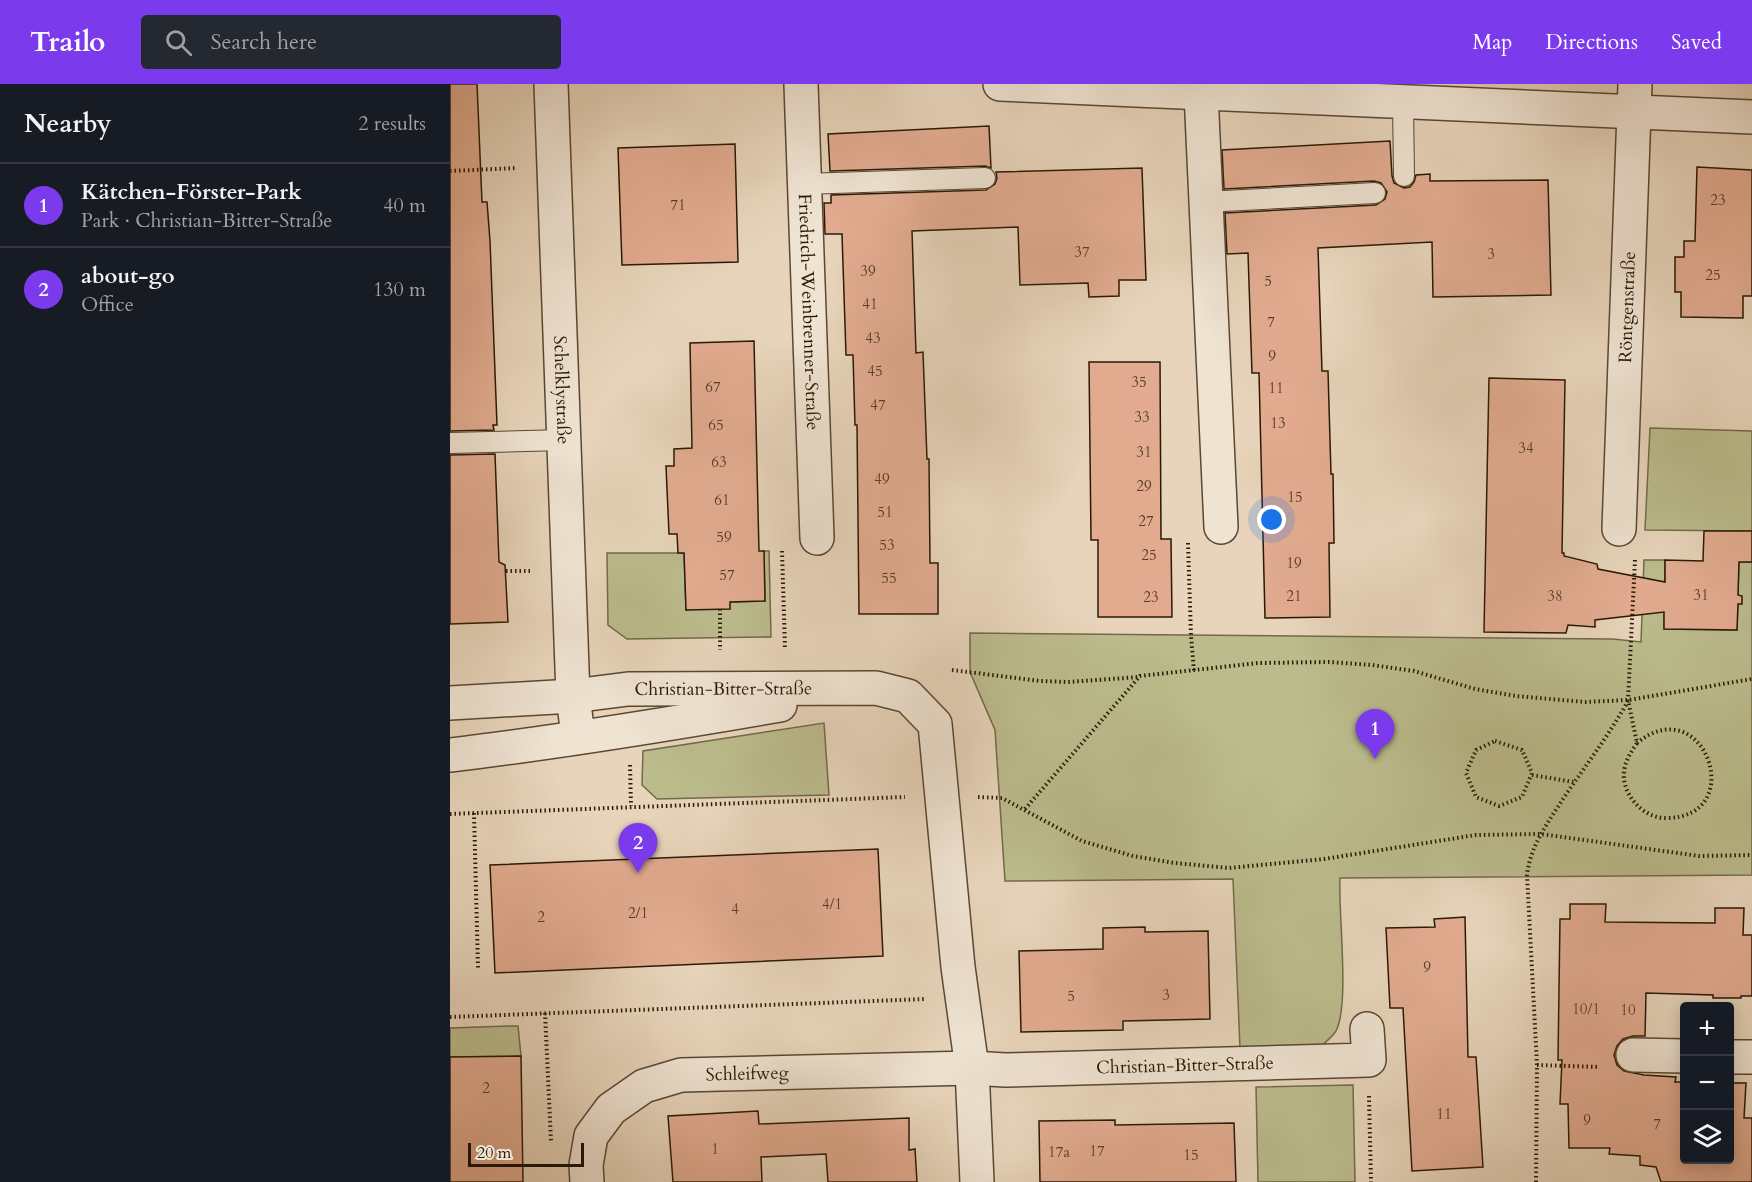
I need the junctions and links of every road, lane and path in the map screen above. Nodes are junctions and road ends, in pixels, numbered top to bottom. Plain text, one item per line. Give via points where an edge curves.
1 (551, 84) edge
2 (801, 84) edge
3 (1000, 84) edge
4 (1258, 90) edge
5 (1201, 93) junction
6 (1635, 98) edge
7 (1403, 102) junction
8 (1752, 117) edge
9 (554, 167) junction
10 (450, 171) edge
11 (1404, 176) dead end
12 (984, 177) dead end
13 (803, 184) junction
14 (1375, 193) dead end
15 (1206, 202) junction
16 (563, 440) junction
17 (450, 443) edge
18 (1221, 527) joint
19 (1619, 529) joint
20 (817, 538) joint
21 (506, 571) dead end
22 (531, 571) dead end
23 (720, 609) dead end
24 (784, 648) dead end
25 (720, 650) dead end
26 (952, 670) dead end
27 (1194, 671) junction
28 (1140, 676) junction
29 (1752, 679) edge
30 (876, 688) junction
31 (573, 696) junction
32 (1628, 700) junction
33 (450, 703) edge
34 (578, 736) junction
35 (1637, 743) junction
36 (450, 754) edge
37 (1532, 775) junction
38 (1574, 782) junction
39 (943, 795) junction
40 (1024, 809) junction
41 (474, 813) junction
42 (450, 814) edge
43 (1540, 834) junction
44 (1752, 855) edge
45 (478, 968) dead end
46 (961, 998) junction
47 (545, 1013) junction
48 (450, 1017) edge
49 (1368, 1044) joint
50 (1633, 1055) joint
51 (1680, 1056) edge
52 (1734, 1057) edge
53 (1752, 1057) edge
54 (1537, 1065) junction
55 (972, 1068) junction
56 (551, 1148) dead end
57 (587, 1182) edge
58 (977, 1182) edge
59 (1371, 1182) edge
60 (1536, 1182) edge

1 - 9 street, Schelklystraße
2 - 13 street, Friedrich-Weinbrenner-Straße
3 - 5 street
4 - 5 street
4 - 7 street
5 - 15 street
6 - 7 street
6 - 8 street
6 - 19 street, Röntgenstraße
7 - 11 lane
9 - 10 path
9 - 16 street, Schelklystraße
12 - 13 lane
13 - 20 street, Friedrich-Weinbrenner-Straße
14 - 15 lane
15 - 18 street
16 - 17 lane
16 - 31 street, Schelklystraße
18 - 27 path via 1188,538
19 - 32 path via 1635,549
20 - 24 path via 782,544
21 - 22 path
23 - 25 path
26 - 28 path via 1059,682
27 - 28 path
27 - 32 path via 1258,663 1329,662 1414,671 1516,696 1585,702
28 - 40 path
29 - 32 path
30 - 31 street, Christian-Bitter-Straße via 628,689
30 - 34 street, Christian-Bitter-Straße via 629,731
30 - 39 street, Christian-Bitter-Straße via 908,696 935,724
31 - 33 street, Christian-Bitter-Straße
31 - 34 street
32 - 35 path
32 - 38 path
34 - 36 street, Christian-Bitter-Straße
35 - 35 path via 1624,772 1626,788 1634,802 1661,818 1675,818 1700,806 1712,777 1704,748 1685,734 1666,730
37 - 37 path via 1522,796 1499,806 1476,796 1466,773 1476,750 1499,741 1522,750
37 - 38 path
38 - 43 path
39 - 40 path via 1002,798
39 - 41 path
39 - 46 street, Christian-Bitter-Straße
40 - 43 path via 1082,841 1132,856 1229,868 1324,859 1476,835
41 - 42 path
41 - 45 path
43 - 44 path via 1700,856
43 - 54 path via 1527,875
46 - 47 path
46 - 55 street, Christian-Bitter-Straße
47 - 48 path
47 - 56 path
49 - 55 street, Christian-Bitter-Straße via 1005,1070
49 - 59 path
50 - 51 street
50 - 54 path via 1632,1068
52 - 53 street
54 - 60 path
55 - 57 street, Schleifweg via 681,1075 644,1086 611,1109 591,1136
55 - 58 street, Christian-Bitter-Straße

